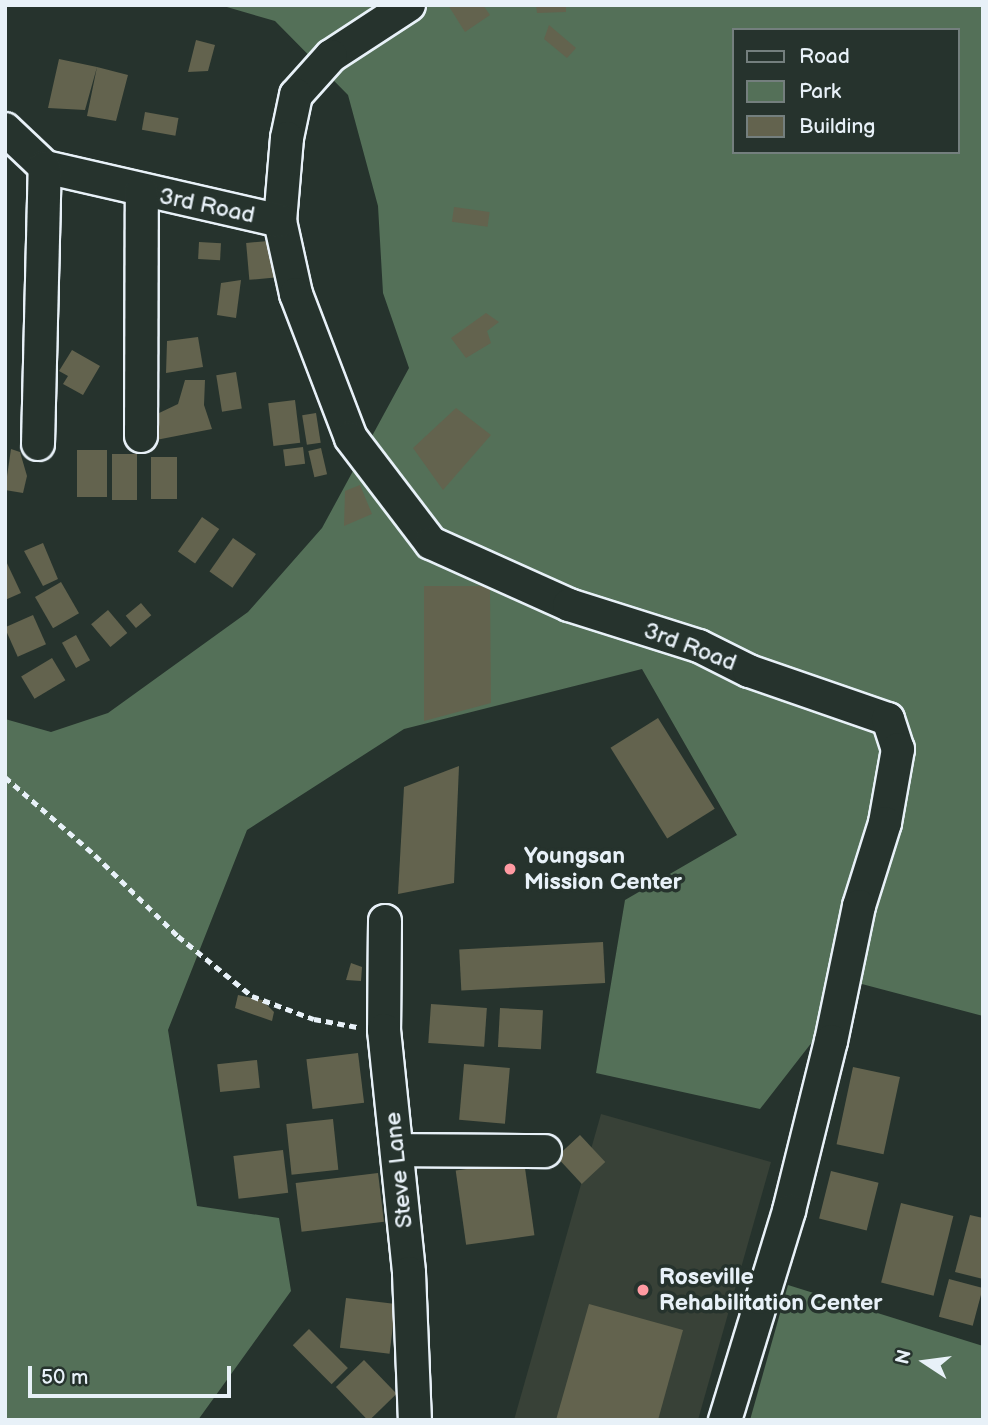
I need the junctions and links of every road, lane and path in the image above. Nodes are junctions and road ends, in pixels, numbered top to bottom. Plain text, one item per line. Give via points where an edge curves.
1 (409, 5) edge
2 (5, 129) edge
3 (45, 167) junction
4 (142, 192) junction
5 (279, 221) junction
6 (141, 436) dead end
7 (38, 444) dead end
8 (5, 777) edge
9 (385, 921) dead end
10 (384, 1030) junction
11 (397, 1150) junction
12 (545, 1151) dead end
13 (415, 1420) edge
14 (725, 1420) edge

1 - 5 street via 331,56 296,95
2 - 3 street, 3rd Road
3 - 4 street, 3rd Road
3 - 7 street
4 - 5 street, 3rd Road
4 - 6 street
5 - 14 street, 3rd Road via 296,294 351,438 431,543 569,605 699,646 749,671 888,719 898,749 885,823 859,906 789,1211
8 - 10 path via 187,944 253,996 314,1019
9 - 10 street, Steve Lane
10 - 11 street, Steve Lane
11 - 12 street
11 - 13 street, Steve Lane via 410,1273

